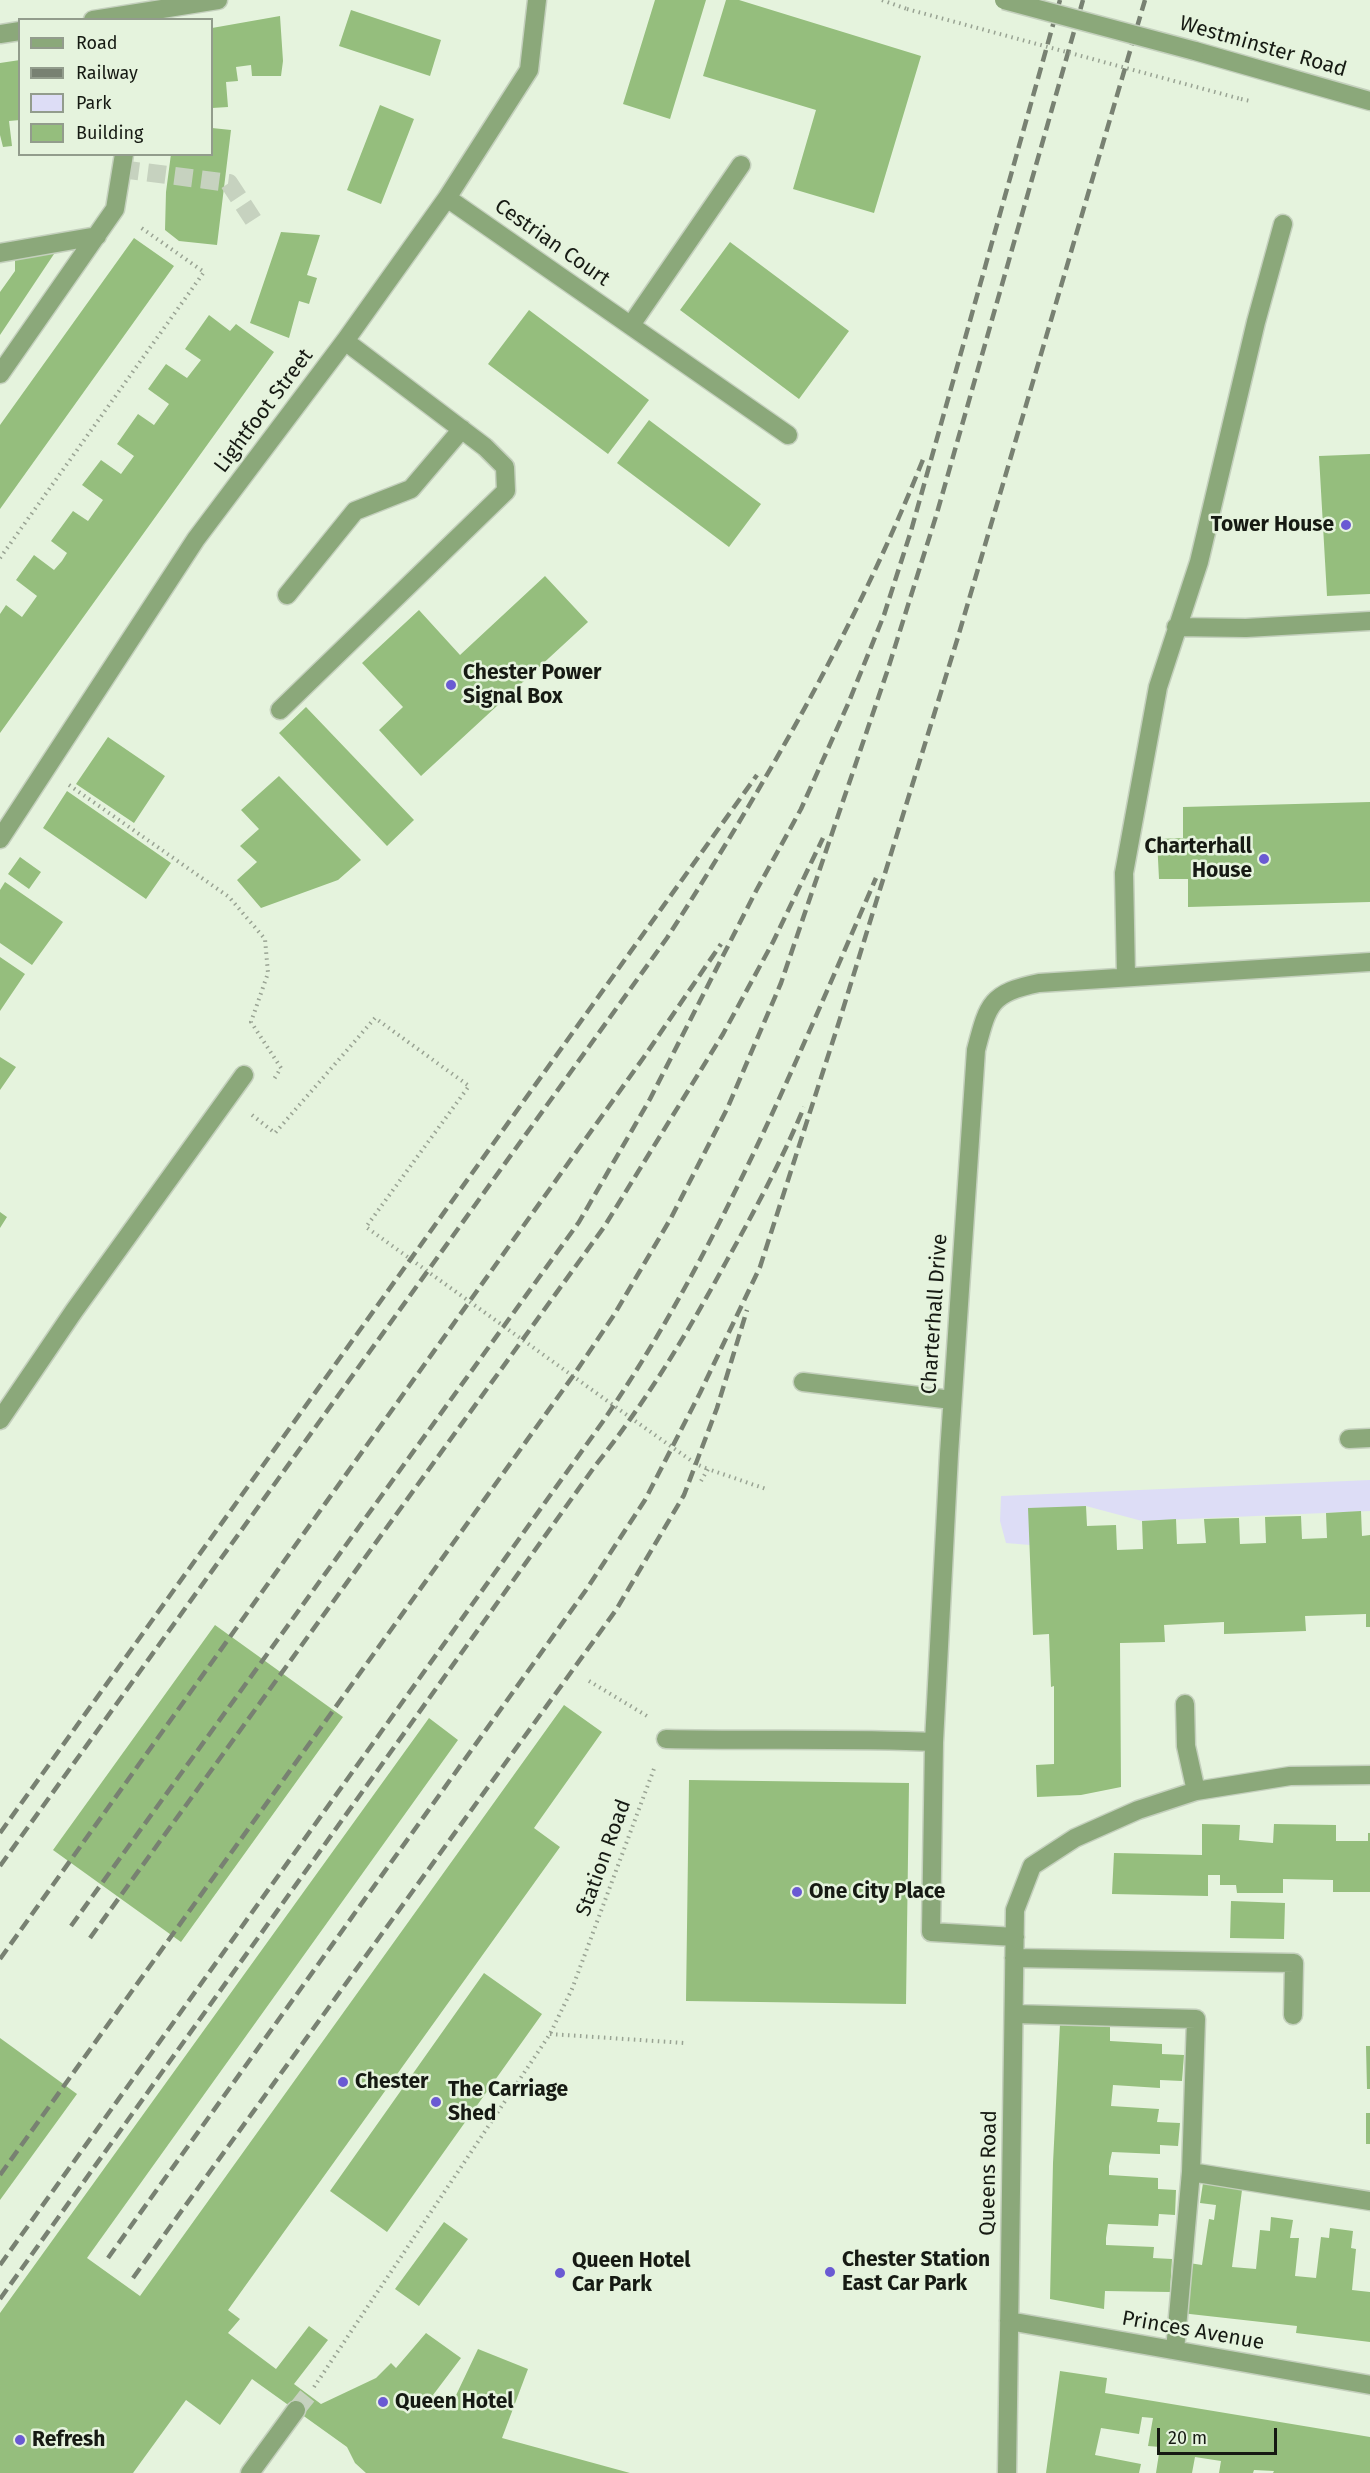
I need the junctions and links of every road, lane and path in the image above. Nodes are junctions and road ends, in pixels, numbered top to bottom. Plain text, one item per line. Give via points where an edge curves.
1 (218, 0) edge
2 (537, 0) edge
3 (882, 0) edge
4 (1004, 0) edge
5 (145, 16) edge
6 (119, 18) edge
7 (18, 31) edge
8 (0, 34) edge
9 (1241, 99) dead end
10 (1370, 101) edge
11 (124, 156) edge
12 (741, 165) dead end
13 (447, 198) junction
14 (115, 209) junction
15 (1284, 224) dead end
16 (97, 236) junction
17 (0, 253) edge
18 (631, 325) junction
19 (345, 341) junction
20 (0, 374) edge
21 (462, 429) junction
22 (788, 435) dead end
23 (0, 558) edge
24 (287, 595) dead end
25 (1370, 621) edge
26 (1176, 627) junction
27 (280, 710) dead end
28 (46, 770) junction
29 (0, 839) edge
30 (1370, 962) edge
31 (1126, 977) junction
32 (244, 1075) dead end
33 (269, 1087) dead end
34 (257, 1106) dead end
35 (803, 1382) dead end
36 (952, 1400) junction
37 (0, 1420) edge
38 (1370, 1438) edge
39 (1349, 1440) dead end
40 (708, 1469) junction
41 (701, 1482) dead end
42 (766, 1489) dead end
43 (589, 1682) dead end
44 (1185, 1704) dead end
45 (649, 1717) dead end
46 (666, 1739) joint
47 (934, 1742) junction
48 (1370, 1775) edge
49 (1196, 1791) junction
50 (1015, 1936) junction
51 (1014, 1958) junction
52 (1014, 2014) junction
53 (1293, 2015) dead end
54 (550, 2034) junction
55 (685, 2043) dead end
56 (1191, 2172) junction
57 (1370, 2201) edge
58 (1008, 2321) junction
59 (1175, 2350) junction
60 (1370, 2385) edge
61 (308, 2395) tunnel mouth
62 (296, 2410) tunnel mouth
63 (250, 2473) edge
64 (1006, 2473) edge

1 - 5 street
2 - 13 street, Lightfoot Street via 529,70
3 - 9 path, bridge
4 - 10 street, Westminster Road, bridge
5 - 6 street
7 - 8 street
11 - 14 street
12 - 18 street
13 - 18 street, Cestrian Court
13 - 19 street, Lightfoot Street
14 - 16 street
14 - 23 path via 204,272
15 - 26 street via 1253,332 1198,562
16 - 17 street
16 - 20 street
18 - 22 street, Cestrian Court
19 - 21 street
19 - 28 street, Lightfoot Street via 196,539
21 - 24 street via 411,489 355,512
21 - 27 street via 505,467 506,490
25 - 26 street via 1246,628
26 - 31 street via 1158,687 1124,873
28 - 29 street, Lightfoot Street
28 - 33 path via 229,897 265,939 268,973 251,1022 280,1068
30 - 31 street, Charterhall Drive
31 - 36 street, Charterhall Drive via 1014,988 994,1000 983,1024 976,1050
32 - 37 street
34 - 40 path via 252,1115 275,1133 375,1018 469,1086 366,1227
35 - 36 street
36 - 47 street, Charterhall Drive
38 - 39 street
40 - 41 path
40 - 42 path
43 - 45 path
44 - 49 street via 1186,1746
46 - 47 street
46 - 54 path, Station Road via 572,1989
47 - 50 street, Charterhall Drive via 931,1932
48 - 49 street via 1290,1776
49 - 50 street, Queens Road via 1138,1810 1075,1838 1032,1866 1015,1910
50 - 51 street, Queens Road
51 - 52 street, Queens Road
51 - 53 street via 1294,1963
52 - 56 street via 1196,2019
52 - 58 street, Queens Road
54 - 55 path
54 - 61 path, Station Road
56 - 57 street
56 - 59 street
58 - 59 street, Princes Avenue
58 - 64 street, Queens Road
59 - 60 street, Princes Avenue
62 - 63 street

